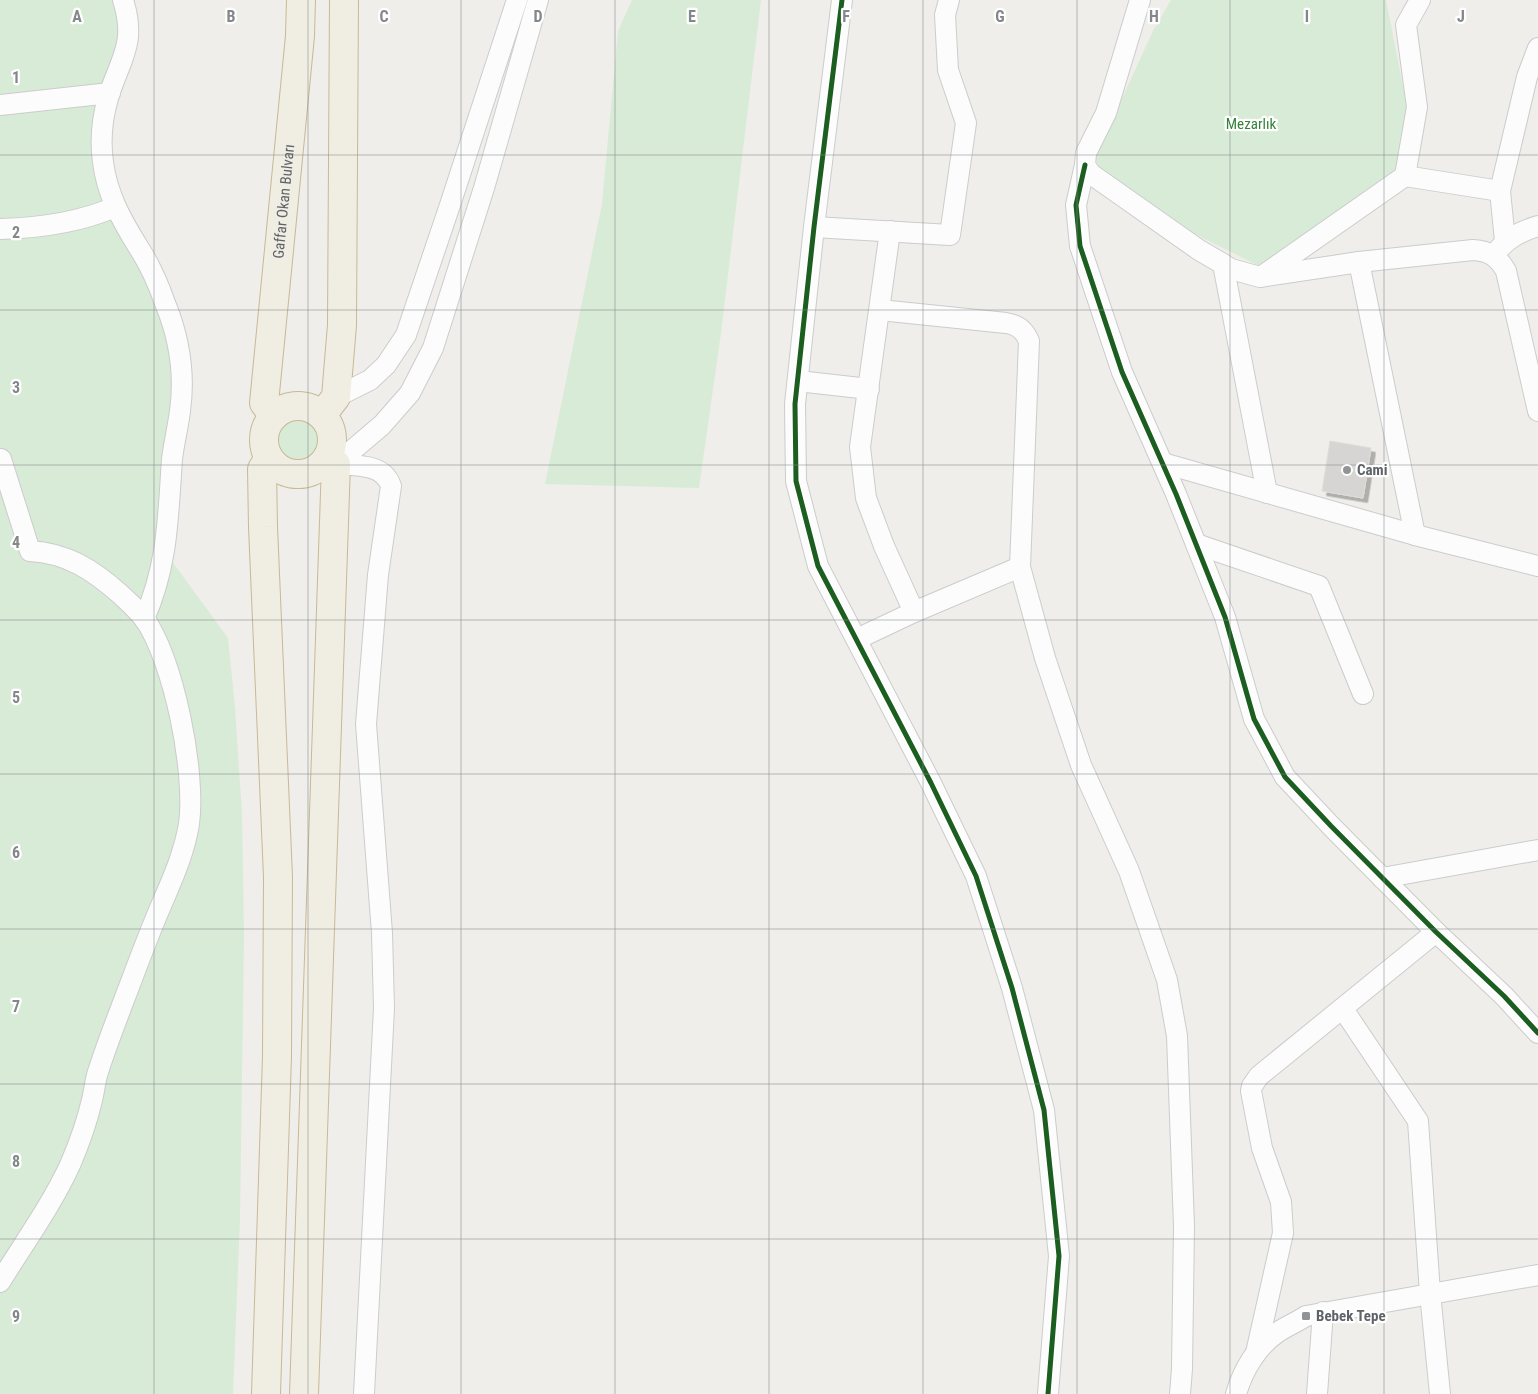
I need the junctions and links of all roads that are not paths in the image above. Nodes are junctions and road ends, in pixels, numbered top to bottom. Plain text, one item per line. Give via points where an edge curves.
1 (123, 0) edge
2 (301, 0) edge
3 (344, 0) edge
4 (517, 0) edge
5 (538, 0) edge
6 (842, 0) edge
7 (948, 0) edge
8 (1420, 0) edge
9 (1141, 1) edge
10 (1538, 48) edge
11 (110, 93) junction
12 (0, 105) edge
13 (1085, 164) junction
14 (1405, 176) junction
15 (1500, 191) junction
16 (115, 207) junction
17 (1538, 226) edge
18 (814, 227) junction
19 (0, 229) edge
20 (890, 231) junction
21 (1499, 248) junction
22 (1359, 262) junction
23 (1223, 264) junction
24 (1260, 277) junction
25 (880, 310) junction
26 (798, 381) junction
27 (869, 389) junction
28 (329, 406) junction
29 (269, 410) junction
30 (1538, 411) edge
31 (1, 459) edge
32 (331, 462) junction
33 (266, 463) junction
34 (1163, 463) junction
35 (1267, 493) junction
36 (1415, 535) junction
37 (1196, 544) junction
38 (1538, 566) edge
39 (1020, 567) junction
40 (914, 612) junction
41 (144, 618) junction
42 (857, 639) junction
43 (1363, 694) dead end
44 (1538, 850) edge
45 (1382, 878) junction
46 (1436, 932) junction
47 (1343, 1009) junction
48 (1538, 1033) edge
49 (1538, 1275) edge
50 (0, 1282) edge
51 (1430, 1293) junction
52 (1323, 1312) junction
53 (1256, 1353) junction
54 (266, 1394) edge
55 (304, 1394) edge
56 (364, 1394) edge
57 (1048, 1394) edge
58 (1180, 1394) edge
59 (1236, 1394) edge
60 (1317, 1394) edge
61 (1440, 1394) edge

1 - 11 street via 128,22 127,45
2 - 29 highway, Gaffar Okan Bulvarı
3 - 28 highway via 342,325
4 - 28 street via 406,335 386,365 370,380
5 - 32 street via 484,188 433,348 410,393 382,425
6 - 18 street
7 - 20 street via 945,15 948,70 966,123 950,235
8 - 14 street via 1406,25 1418,107
9 - 13 street via 1106,113 1086,154
10 - 15 street via 1527,77
11 - 12 street
11 - 16 street via 104,116 102,147 106,178
13 - 23 street via 1091,174
13 - 34 street via 1076,205 1080,246 1122,372
14 - 15 street
14 - 24 street
15 - 21 street
16 - 19 street via 60,224
16 - 41 street via 148,264 166,306 177,344 181,377 165,552 158,583
17 - 21 street via 1520,232
18 - 20 street
18 - 26 street
20 - 25 street
21 - 22 street
21 - 30 street
22 - 24 street
22 - 36 street
23 - 24 street
23 - 35 street
25 - 27 street
25 - 39 street via 1006,322 1026,334 1030,348
26 - 27 street
26 - 42 street via 795,404 796,481 818,566
27 - 40 street via 860,447 866,498
28 - 29 highway
28 - 32 highway via 327,422 332,439
29 - 33 highway, Gaffar Okan Bulvarı via 265,432
31 - 41 street via 30,551 56,554 83,565 107,582
32 - 33 highway via 299,474
32 - 55 highway
32 - 56 street via 379,470 388,480 391,493 378,574 366,724 382,933 384,1008
33 - 54 highway, Gaffar Okan Bulvarı via 263,537 278,877 277,1056
34 - 35 street
34 - 37 street
35 - 36 street
36 - 38 street
37 - 43 street via 1319,586
37 - 45 street via 1225,617 1254,719 1286,777
39 - 40 street
39 - 58 street via 1045,658 1081,765 1129,871 1167,980 1176,1036 1184,1226
40 - 42 street
41 - 50 street via 164,661 181,722 190,789 186,840 97,1077 77,1148 56,1192
42 - 57 street via 976,876 1012,988 1044,1110 1059,1256
44 - 45 street
45 - 46 street
46 - 47 street
46 - 48 street
47 - 51 street via 1418,1121
47 - 53 street via 1259,1076 1252,1086 1262,1148 1281,1202 1283,1233
49 - 51 street
51 - 52 street
51 - 61 street
52 - 53 street via 1306,1316 1277,1333
52 - 60 street
53 - 59 street via 1241,1377

